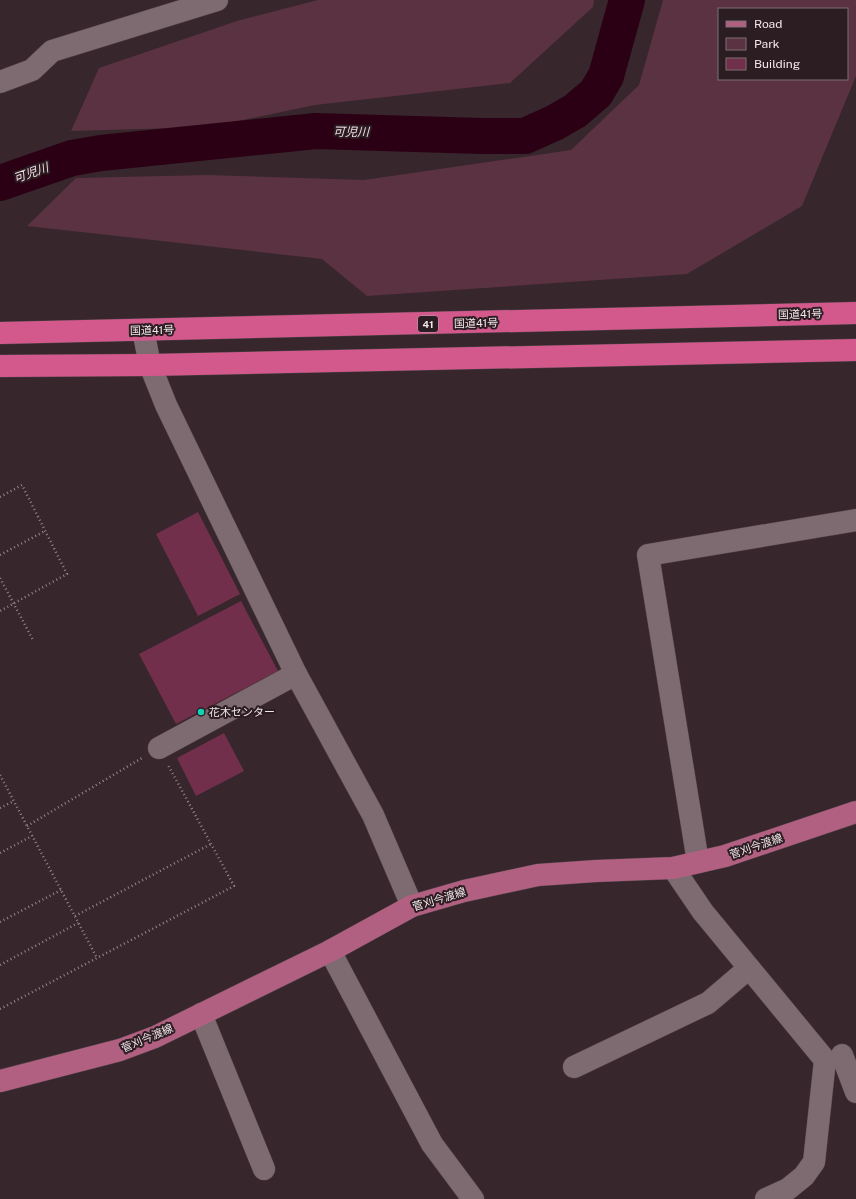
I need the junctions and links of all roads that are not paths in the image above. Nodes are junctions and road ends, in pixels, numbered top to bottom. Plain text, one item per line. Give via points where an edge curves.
1 (217, 0) edge
2 (0, 82) edge
3 (856, 313) edge
4 (143, 330) junction
5 (0, 333) edge
6 (856, 350) edge
7 (150, 365) junction
8 (0, 366) edge
9 (856, 520) edge
10 (296, 674) junction
11 (159, 748) road end
12 (856, 812) edge
13 (698, 862) junction
14 (673, 868) junction
15 (412, 906) junction
16 (330, 951) junction
17 (749, 968) junction
18 (201, 1014) junction
19 (841, 1054) edge
20 (574, 1067) dead end
21 (0, 1080) edge
22 (856, 1092) edge
23 (264, 1169) dead end
24 (472, 1199) edge
25 (766, 1199) edge

1 - 2 street via 52,51 32,70
3 - 4 highway, 国道41号 / 41
4 - 5 highway, 国道41号 / 41
4 - 7 street
6 - 7 highway
7 - 8 highway
7 - 10 street via 166,405
9 - 13 street via 648,555
10 - 11 street
10 - 15 street via 373,815
12 - 13 main road, 菅刈今渡線 via 726,856
13 - 14 main road, 菅刈今渡線
14 - 15 main road, 菅刈今渡線 via 538,876 464,890
14 - 17 street
15 - 16 main road, 菅刈今渡線
16 - 18 main road, 菅刈今渡線
16 - 24 street via 432,1144
17 - 19 street
17 - 20 street via 708,1003
18 - 21 main road, 菅刈今渡線 via 155,1037 120,1050
18 - 23 street
19 - 22 street
19 - 25 street via 814,1162 804,1176 788,1189

